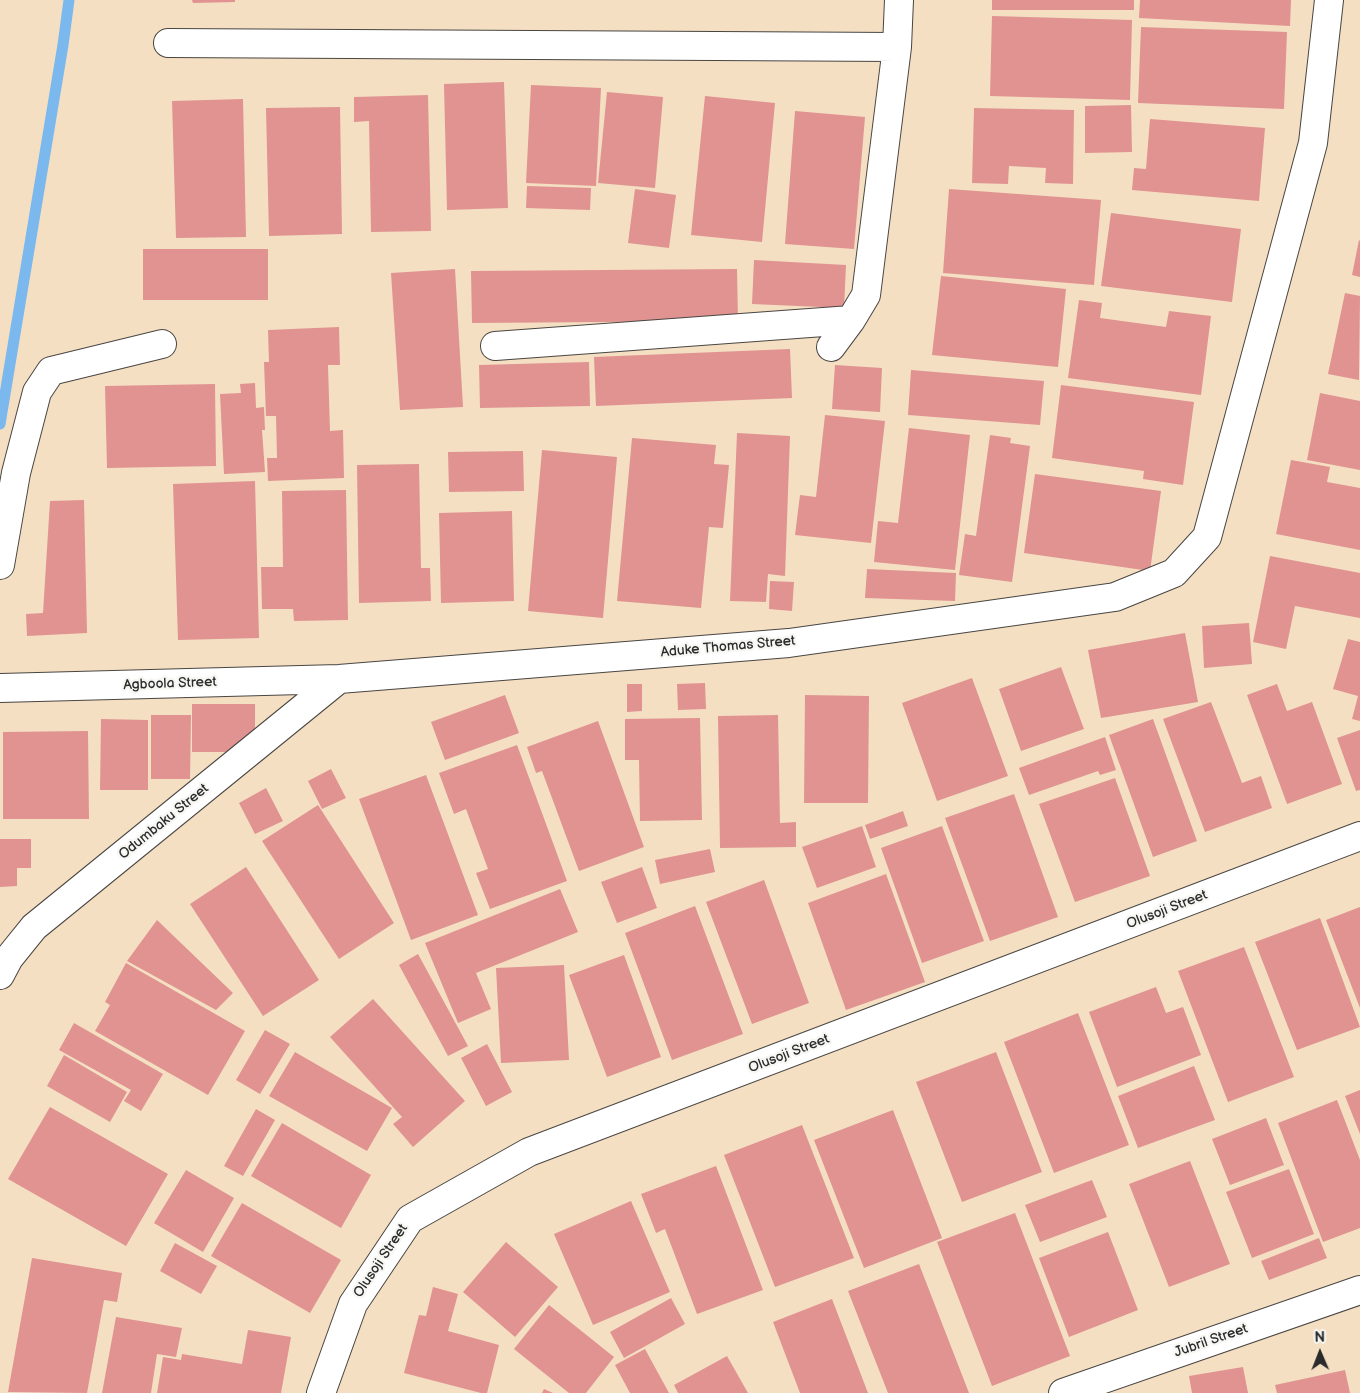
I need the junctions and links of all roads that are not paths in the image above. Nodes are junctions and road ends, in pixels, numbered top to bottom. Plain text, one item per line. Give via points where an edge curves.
1 (900, 0) edge
2 (1329, 0) edge
3 (168, 42) dead end
4 (897, 47) junction
5 (851, 320) junction
6 (162, 344) dead end
7 (495, 346) dead end
8 (831, 347) dead end
9 (0, 564) edge
10 (339, 679) junction
11 (0, 688) edge
12 (1360, 836) edge
13 (0, 975) edge
14 (1360, 1290) edge
15 (321, 1393) edge
16 (1063, 1393) edge

1 - 4 street
2 - 10 street, Aduke Thomas Street via 1313,143 1207,537 1174,573 1115,597 789,643
3 - 4 street
4 - 5 street via 866,295
5 - 7 street
5 - 8 street
6 - 9 street via 51,371 37,392 16,473
10 - 11 street, Agboola Street
10 - 13 street, Odumbaku Street via 34,927
12 - 15 street, Olusoji Street via 529,1152 410,1219 353,1304
14 - 16 street, Jubril Street

